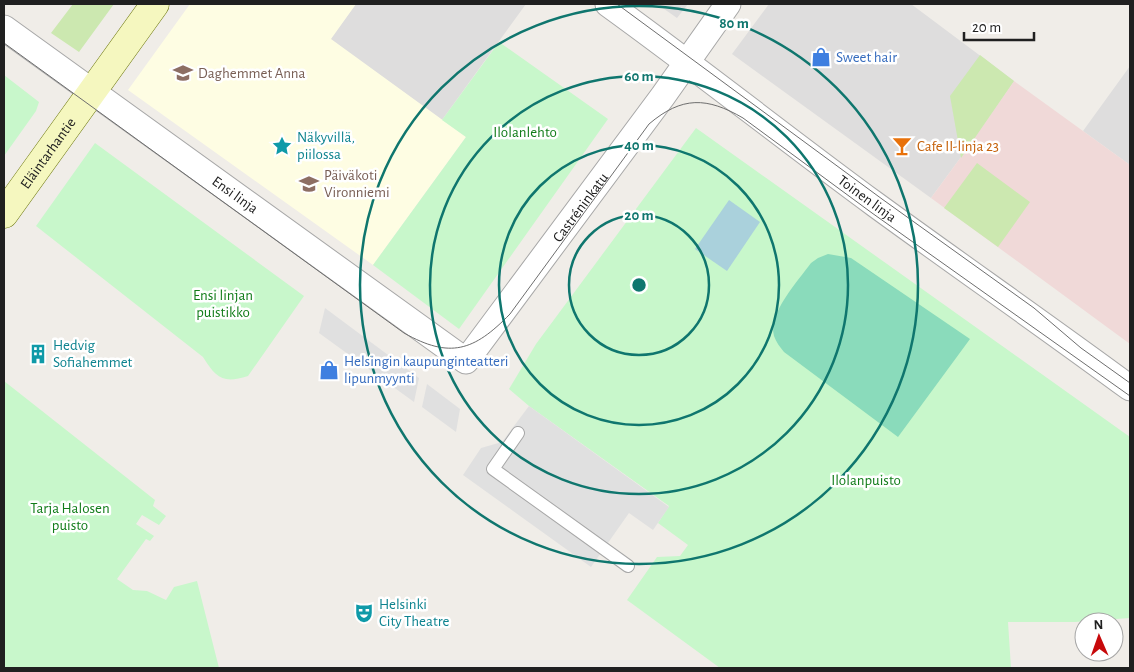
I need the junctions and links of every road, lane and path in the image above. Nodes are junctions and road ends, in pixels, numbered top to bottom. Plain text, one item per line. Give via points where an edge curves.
1 (155, 4) edge
2 (608, 4) edge
3 (728, 4) edge
4 (4, 28) edge
5 (686, 62) junction
6 (91, 92) junction
7 (4, 214) edge
8 (466, 361) joint
9 (1130, 388) edge
10 (518, 433) dead end
11 (628, 566) dead end

1 - 6 main road, Eläintarhantie
2 - 5 street, Toinen linja
3 - 5 street, Castréninkatu
4 - 6 street, Ensi linja
5 - 8 street, Castréninkatu
5 - 9 street, Toinen linja via 877,206
6 - 7 main road, Eläintarhantie
6 - 8 street, Ensi linja
10 - 11 lane via 492,469

